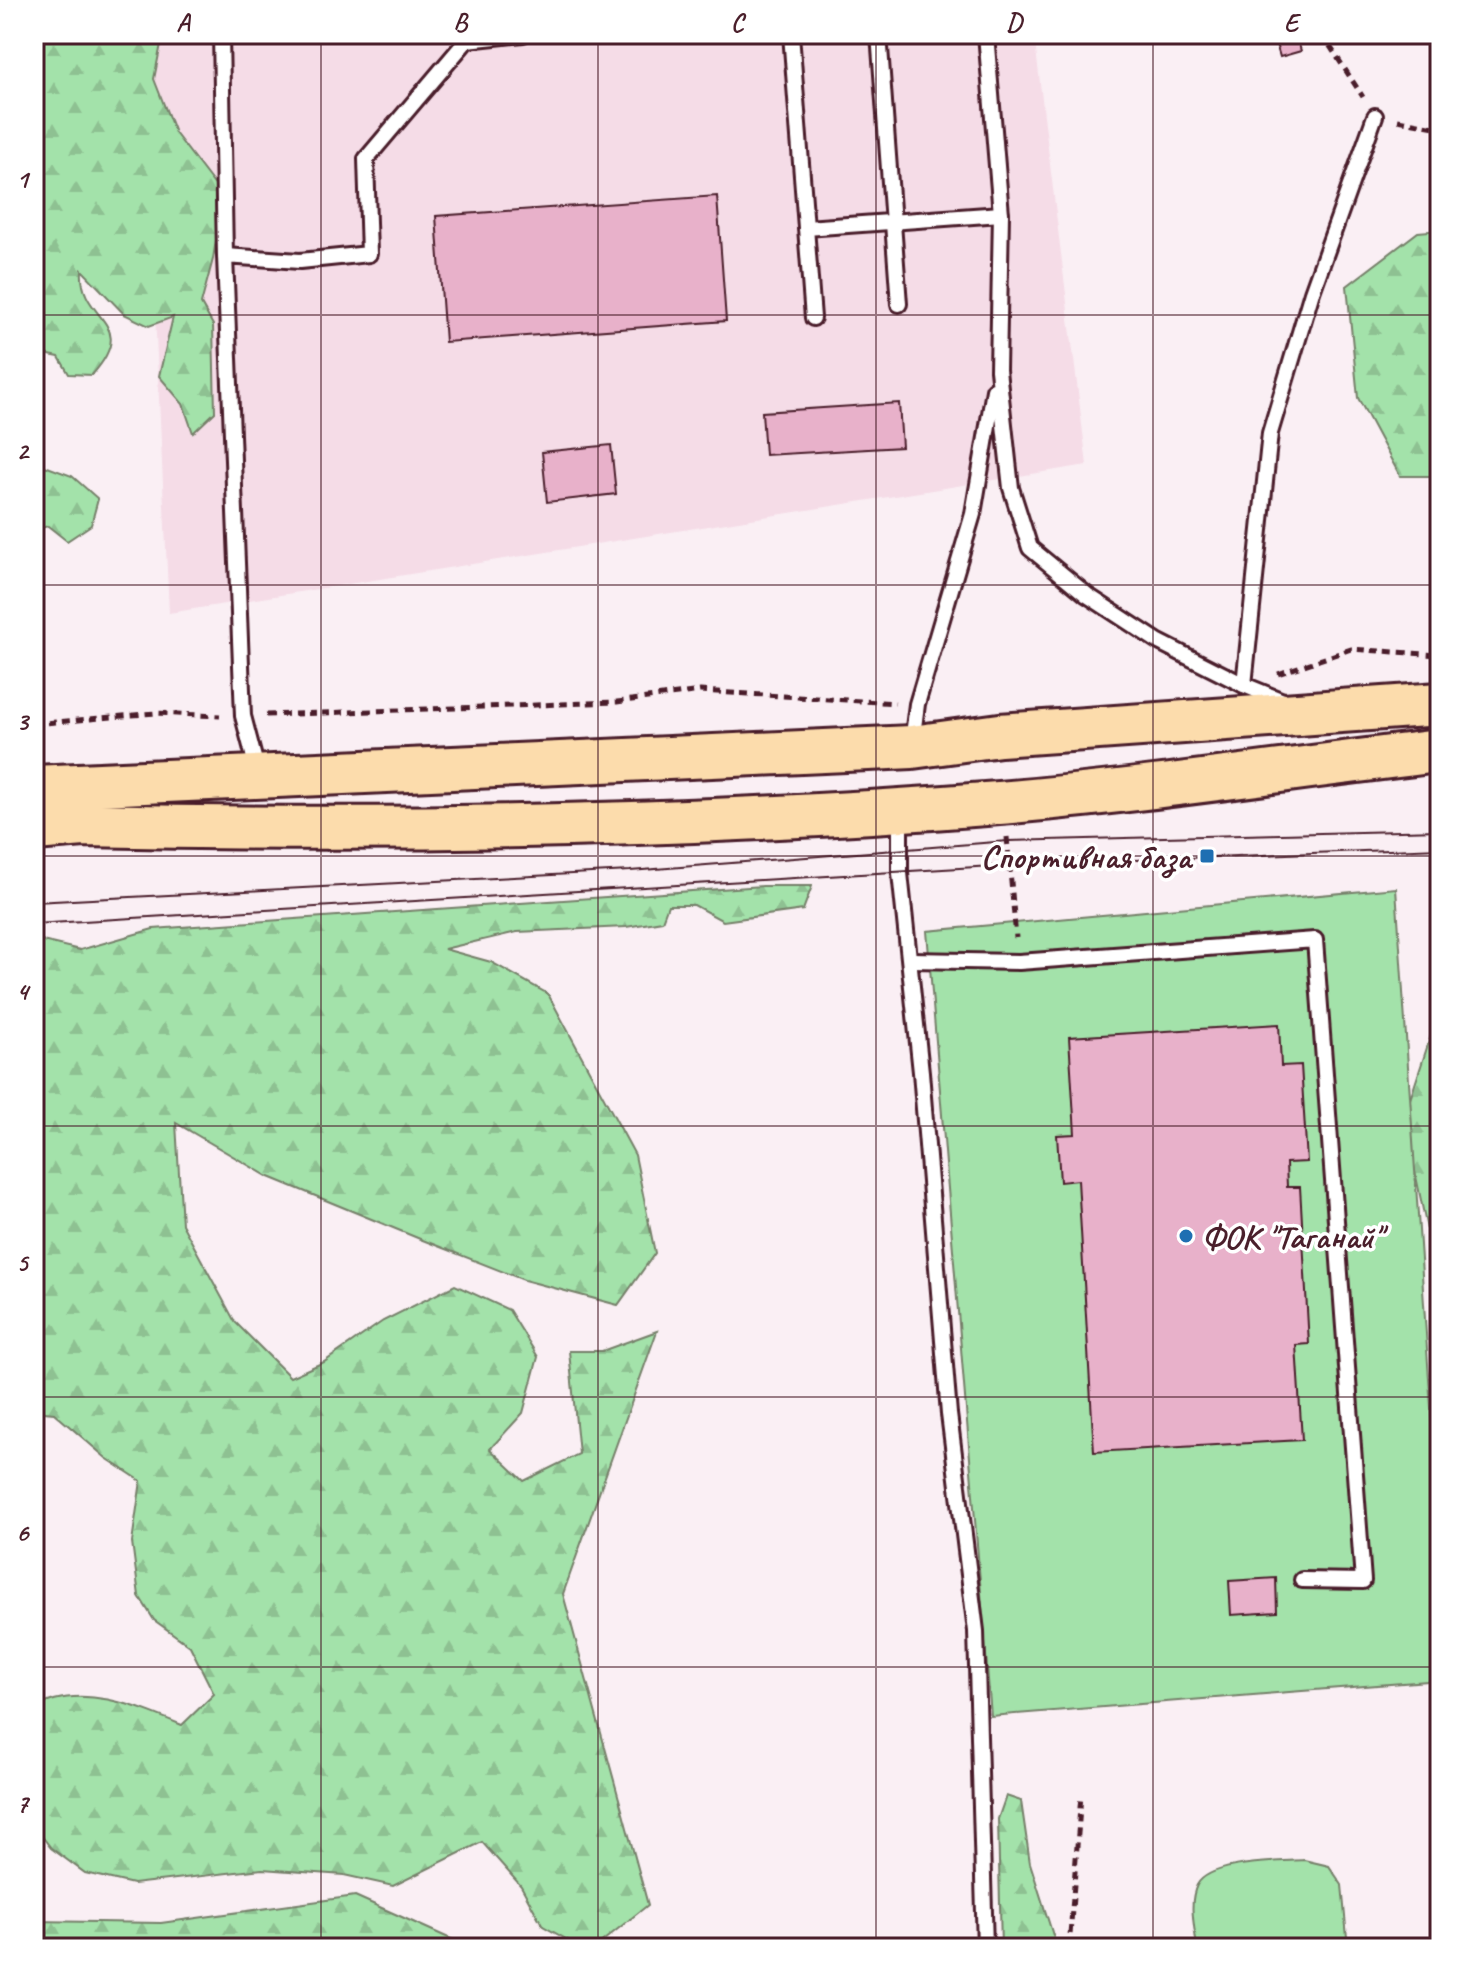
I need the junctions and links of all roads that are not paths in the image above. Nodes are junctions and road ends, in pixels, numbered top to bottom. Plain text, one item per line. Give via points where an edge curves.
1 (221, 34) edge
2 (523, 34) edge
3 (791, 34) edge
4 (879, 34) edge
5 (986, 34) edge
6 (1375, 116) road end
7 (1001, 214) junction
8 (893, 220) junction
9 (806, 228) junction
10 (225, 256) junction
11 (899, 304) dead end
12 (813, 318) dead end
13 (998, 370) junction
14 (1244, 685) junction
15 (1440, 704) edge
16 (1317, 715) junction
17 (912, 747) junction
18 (1440, 751) edge
19 (260, 780) junction
20 (34, 787) edge
21 (900, 809) junction
22 (34, 829) edge
23 (911, 960) junction
24 (1302, 1580) dead end
25 (985, 1948) edge

1 - 10 lane
2 - 10 lane via 467,40 366,159 369,254 300,261
3 - 9 lane
4 - 8 lane
5 - 7 lane
6 - 14 lane via 1312,292 1270,433
7 - 8 lane
7 - 13 lane
8 - 9 lane
8 - 11 lane
9 - 12 lane
10 - 19 lane via 243,716
13 - 14 lane via 1011,488 1030,548 1087,595 1159,642
13 - 17 lane via 973,514 917,704
14 - 16 lane
15 - 16 main road
16 - 17 main road via 1000,735
17 - 19 main road
17 - 21 main road
18 - 21 main road via 1001,803
19 - 20 main road
21 - 22 main road via 498,829
21 - 23 lane via 900,873
23 - 24 lane via 1019,962 1315,940 1363,1581
23 - 25 lane via 949,1414 976,1631

